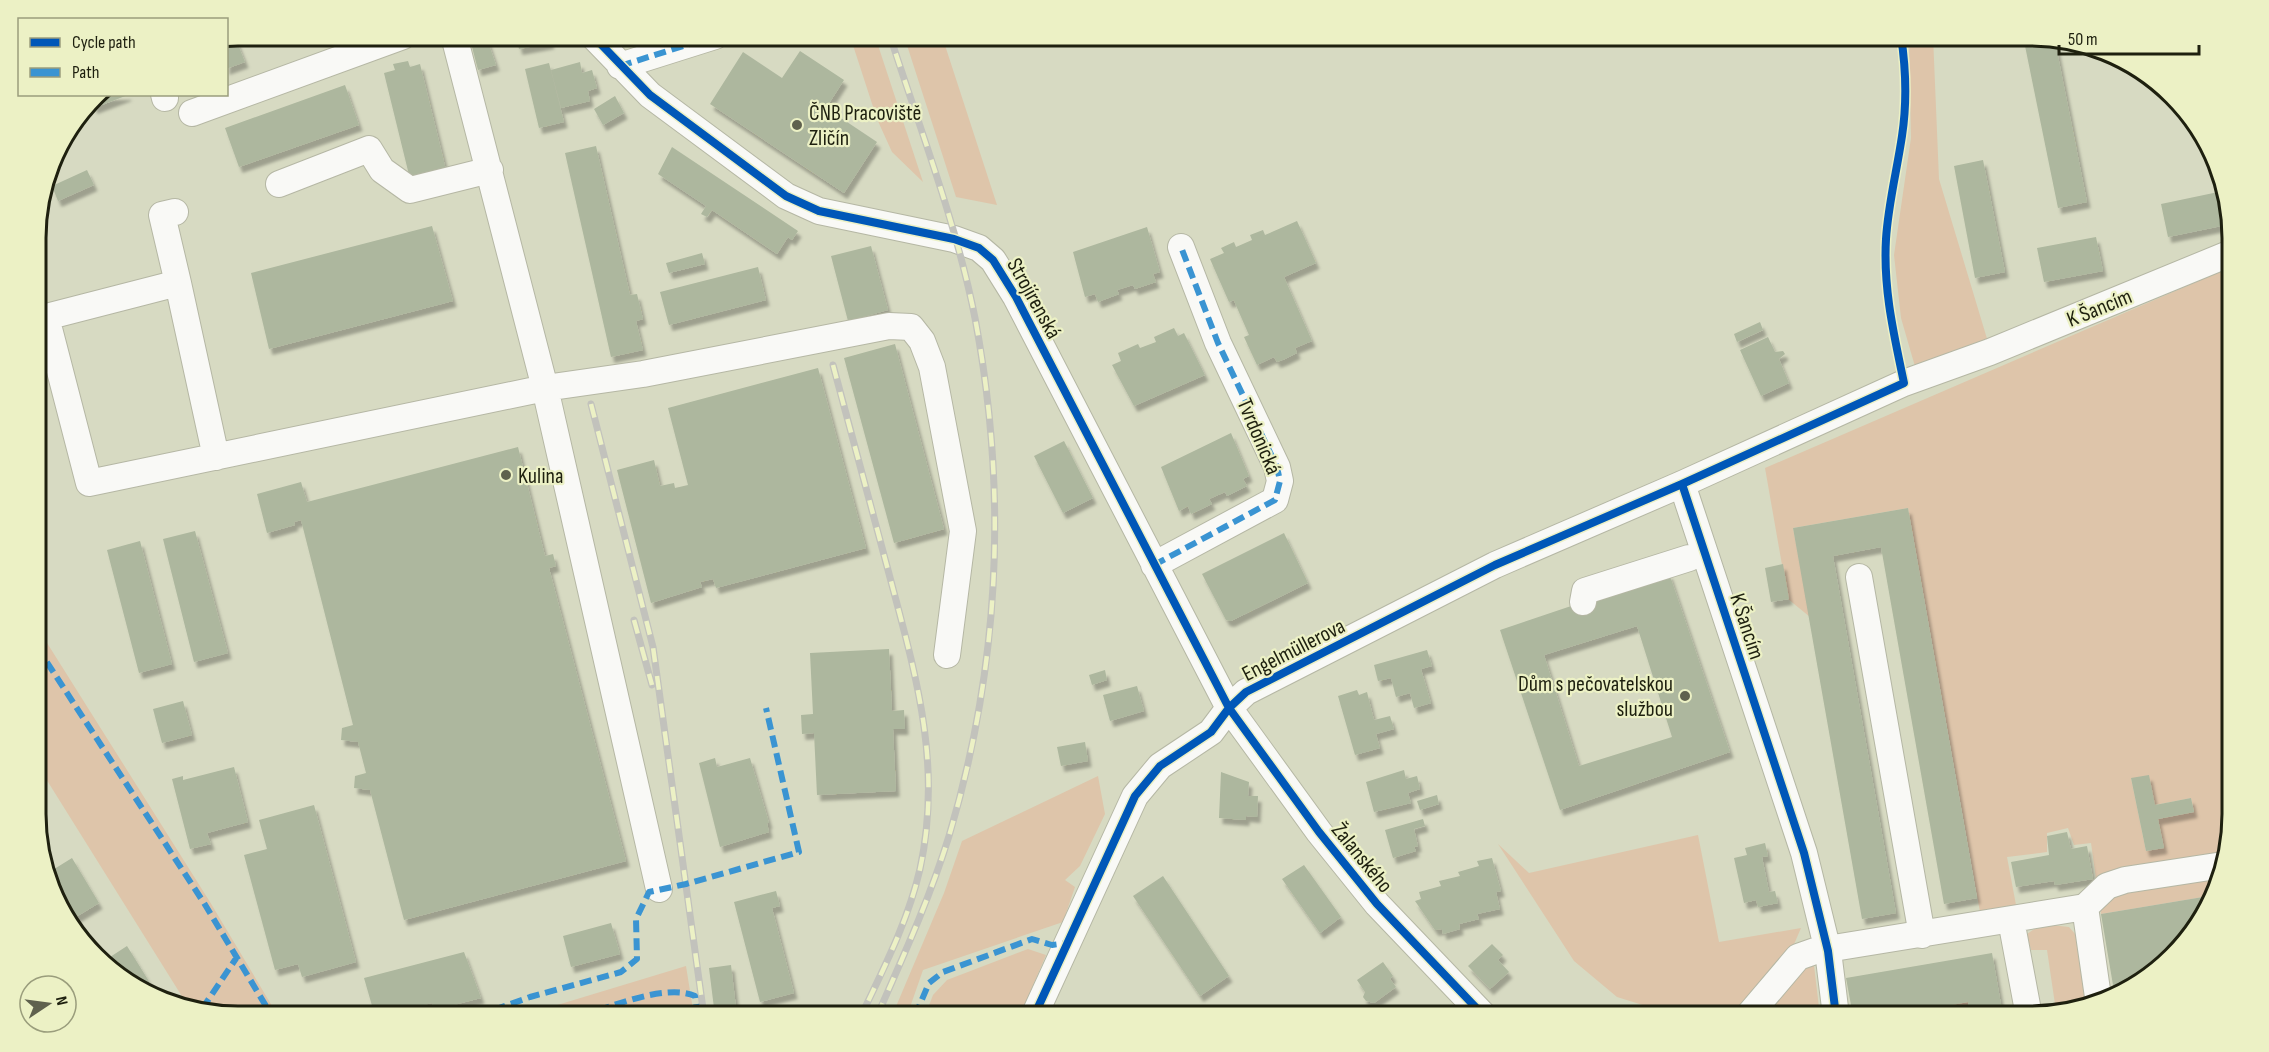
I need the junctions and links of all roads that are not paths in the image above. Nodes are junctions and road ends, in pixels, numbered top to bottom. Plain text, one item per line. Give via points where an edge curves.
1 (374, 47) edge
2 (456, 47) edge
3 (603, 47) edge
4 (681, 47) edge
5 (620, 66) junction
6 (192, 113) dead end
7 (490, 170) junction
8 (279, 184) dead end
9 (175, 212) dead end
10 (1180, 247) dead end
11 (2223, 256) edge
12 (178, 283) junction
13 (47, 317) edge
14 (47, 320) edge
15 (545, 388) junction
16 (216, 457) junction
17 (1682, 484) junction
18 (1689, 558) dead end
19 (1154, 565) junction
20 (1859, 577) dead end
21 (1583, 602) dead end
22 (947, 655) dead end
23 (1229, 708) junction
24 (2215, 865) edge
25 (659, 889) dead end
26 (2085, 907) junction
27 (2011, 920) junction
28 (1922, 935) junction
29 (1828, 951) junction
30 (2097, 993) edge
31 (1474, 1005) edge
32 (1757, 1005) edge
33 (1835, 1005) edge
34 (2027, 1005) edge
35 (1039, 1006) edge

1 - 6 street
2 - 7 street
3 - 5 street, Strojírenská
4 - 5 street
5 - 19 street, Strojírenská via 684,122 802,205 954,239 988,254 1016,297
7 - 8 street via 410,190 382,170 369,149
7 - 15 street
9 - 12 street via 162,215
10 - 19 street, Tvrdonická via 1197,293 1274,458 1280,481 1275,500
11 - 17 street, K Šancím via 1904,383
12 - 13 street
12 - 16 street
14 - 16 street via 89,483
15 - 16 street
15 - 22 street via 643,374 889,326 911,327 922,341 932,367 963,531
15 - 25 street
17 - 23 street, Engelmüllerova via 1495,565 1246,692
17 - 29 street, K Šancím via 1804,853
18 - 21 street via 1585,591
19 - 23 street, Strojírenská
20 - 28 street
23 - 31 street, Žalanského via 1377,904
23 - 35 street, Engelmüllerova via 1211,732 1160,766 1135,796
24 - 26 street via 2125,880 2107,886
26 - 27 street
26 - 30 street
27 - 28 street
27 - 34 street
28 - 29 street
29 - 32 street via 1798,957
29 - 33 street, K Šancím

